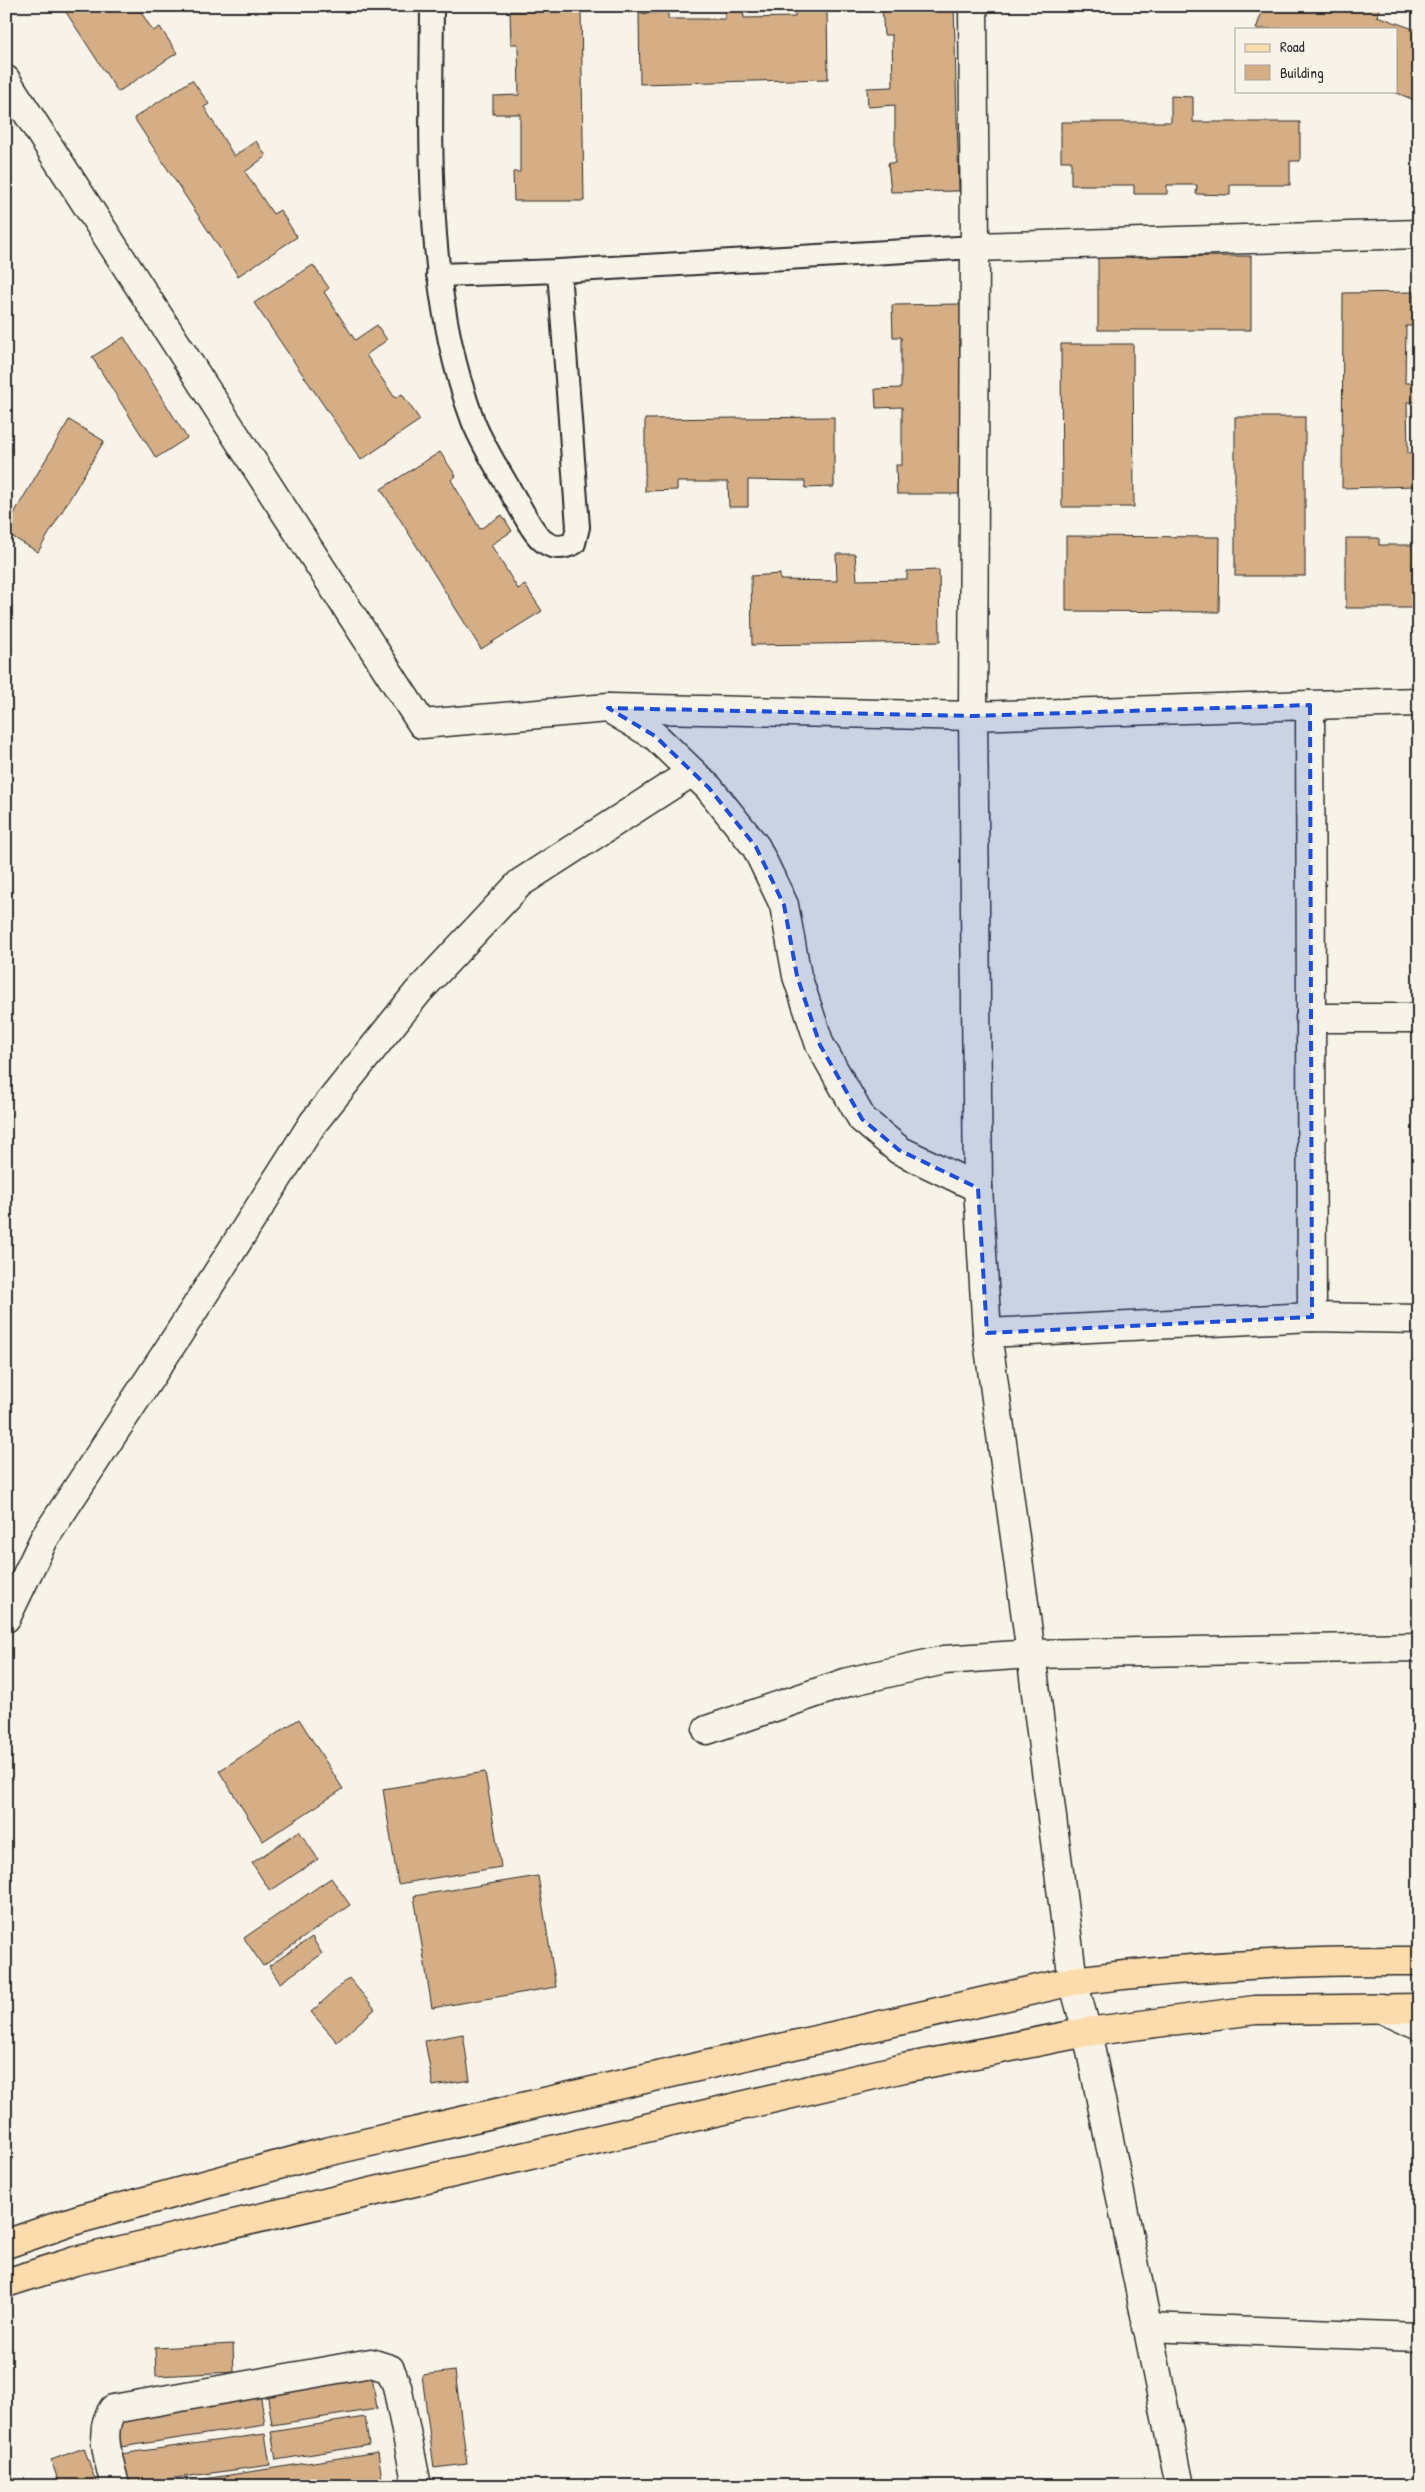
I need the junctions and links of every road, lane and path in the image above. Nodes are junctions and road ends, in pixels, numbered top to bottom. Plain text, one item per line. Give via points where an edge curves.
1 (432, 6) edge
2 (973, 6) edge
3 (6, 80) edge
4 (1419, 234) edge
5 (975, 247) junction
6 (559, 271) junction
7 (438, 274) junction
8 (1419, 702) edge
9 (1310, 705) junction
10 (608, 708) junction
11 (973, 716) junction
12 (692, 772) junction
13 (1310, 1018) junction
14 (1419, 1018) edge
15 (978, 1188) junction
16 (1312, 1317) junction
17 (1419, 1319) edge
18 (986, 1333) junction
19 (6, 1618) edge
20 (1419, 1647) edge
21 (1031, 1654) junction
22 (707, 1730) dead end
23 (1419, 1961) edge
24 (1073, 1981) junction
25 (1380, 2008) junction
26 (1419, 2008) edge
27 (1419, 2026) edge
28 (1087, 2032) junction
29 (6, 2244) edge
30 (6, 2283) edge
31 (1146, 2326) junction
32 (1419, 2337) edge
33 (115, 2486) edge
34 (417, 2486) edge
35 (1180, 2486) edge

1 - 7 lane via 432,166
2 - 5 street
3 - 10 street via 422,724
4 - 5 street
5 - 6 lane
5 - 11 street
6 - 7 lane
6 - 7 lane via 578,527 574,543 562,549 548,546 536,533 474,422 456,364
8 - 9 street
9 - 11 street
9 - 13 street
10 - 11 street
10 - 12 street via 655,736
11 - 15 street
12 - 15 street via 709,788 756,847 784,905 797,976 820,1045 862,1119 899,1150
12 - 19 street via 520,883 418,992 313,1123 44,1539
13 - 14 street
13 - 16 street
15 - 18 street
16 - 17 street
16 - 18 street
18 - 21 street
20 - 21 street
21 - 22 street via 944,1660 848,1682
21 - 24 street
23 - 24 main road via 1303,1961 1153,1971
24 - 28 street
24 - 29 main road via 326,2152 79,2219
25 - 26 main road
25 - 27 street
25 - 28 main road via 1255,2010
28 - 30 main road via 884,2072 75,2261
28 - 31 street
31 - 32 street
31 - 35 street
33 - 34 street via 104,2433 106,2420 113,2409 371,2363 390,2369 397,2386

